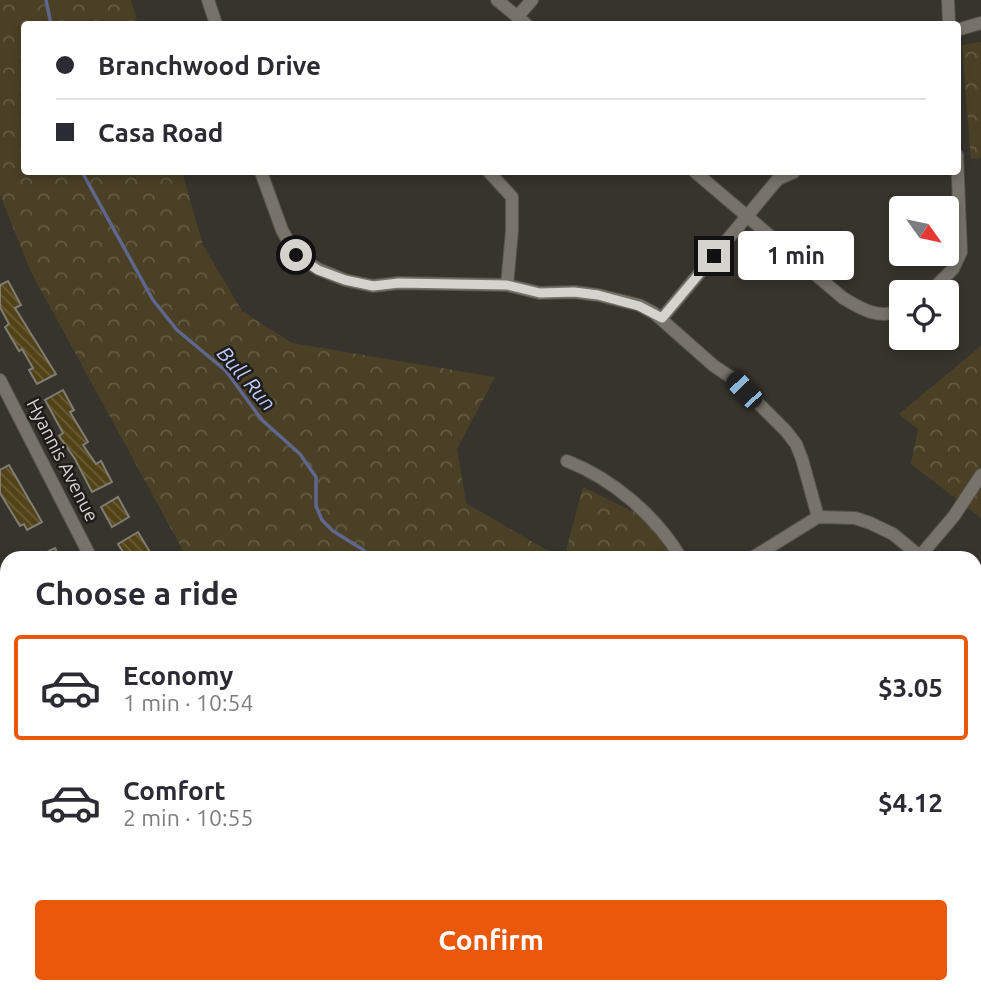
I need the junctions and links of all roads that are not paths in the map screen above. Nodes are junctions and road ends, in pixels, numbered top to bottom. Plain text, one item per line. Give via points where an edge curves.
1 (208, 0) edge
2 (497, 0) edge
3 (531, 0) edge
4 (948, 0) edge
5 (215, 21) edge
6 (521, 21) edge
7 (949, 21) edge
8 (981, 23) edge
9 (961, 29) edge
10 (262, 175) edge
11 (492, 175) edge
12 (698, 175) edge
13 (787, 175) edge
14 (958, 175) edge
15 (746, 216) junction
16 (942, 280) edge
17 (507, 285) junction
18 (889, 314) edge
19 (662, 318) junction
20 (0, 380) edge
21 (567, 461) dead end
22 (981, 475) edge
23 (818, 517) junction
24 (87, 551) edge
25 (676, 551) edge
26 (763, 551) edge
27 (914, 551) edge
28 (926, 551) edge

1 - 5 street
2 - 6 street
3 - 6 street
4 - 7 street
8 - 9 street
10 - 17 street via 296,255 318,270 373,286
11 - 17 street via 512,197
12 - 15 street
13 - 15 street via 778,179
14 - 16 street via 961,252
15 - 18 street via 843,298 864,311
15 - 19 street
17 - 19 street via 540,293 574,292 619,299
19 - 23 street via 786,431 802,459
20 - 24 street, Hyannis Avenue
21 - 25 street via 588,469 625,495
22 - 28 street
23 - 26 street
23 - 27 street via 870,523

